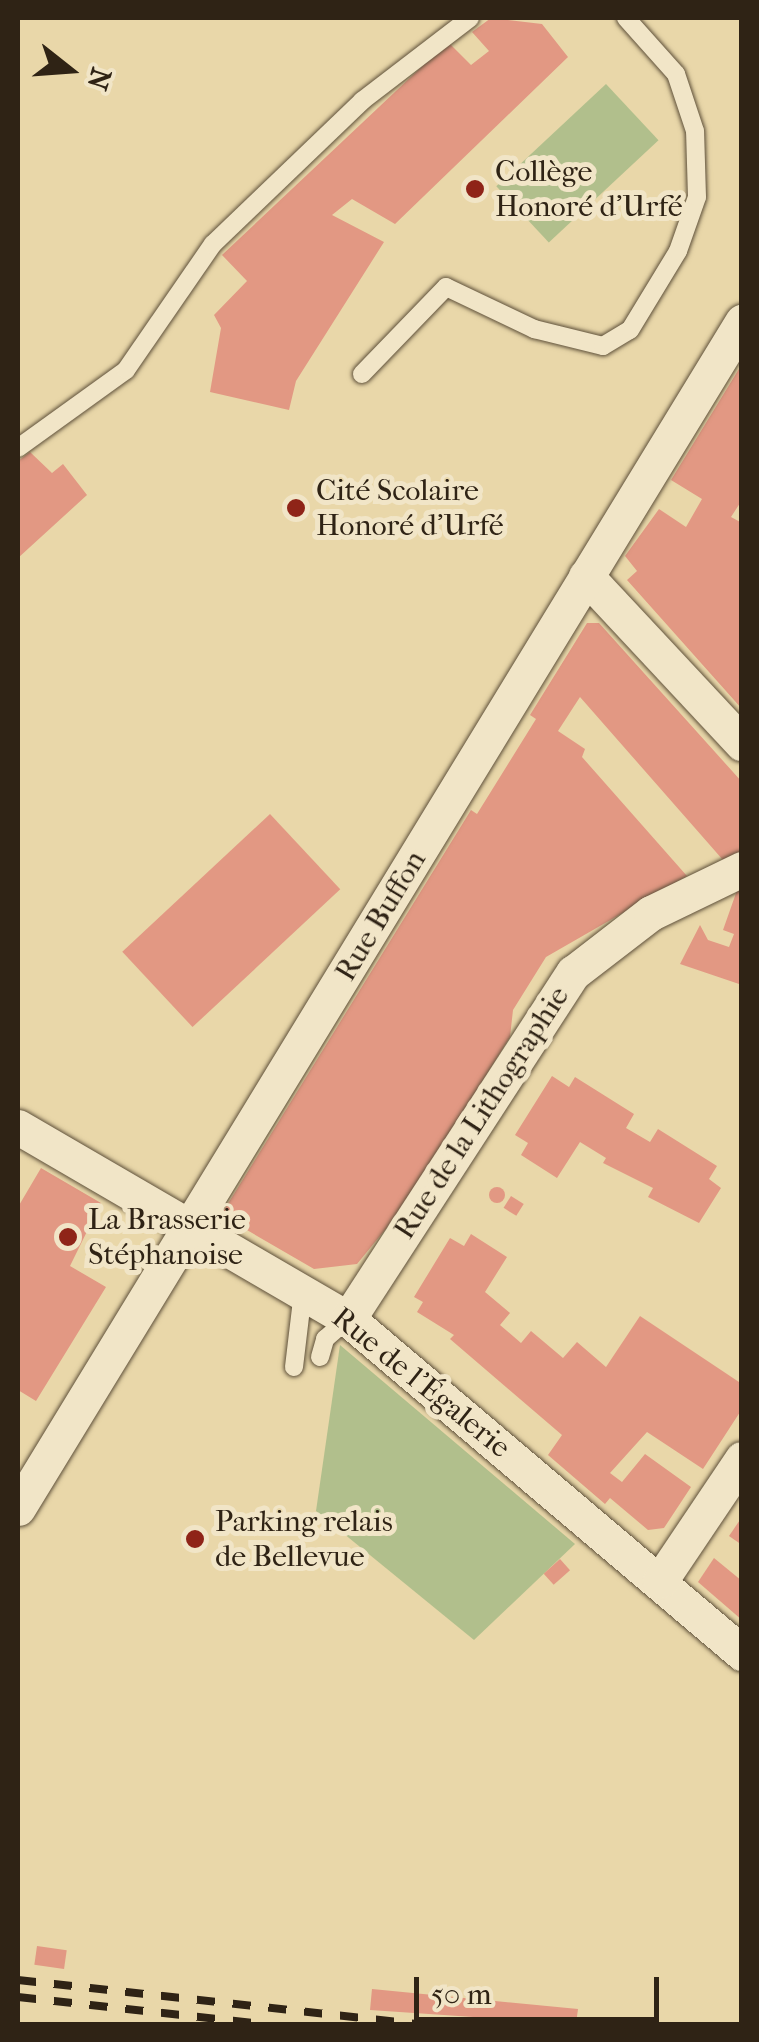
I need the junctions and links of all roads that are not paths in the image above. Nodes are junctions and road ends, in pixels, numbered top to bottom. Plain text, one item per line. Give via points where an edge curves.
1 (470, 18) edge
2 (626, 18) edge
3 (742, 322) edge
4 (362, 374) dead end
5 (18, 448) edge
6 (586, 576) junction
7 (742, 743) edge
8 (742, 869) edge
9 (18, 1127) edge
10 (190, 1228) junction
11 (303, 1292) junction
12 (348, 1318) junction
13 (320, 1356) dead end
14 (294, 1367) dead end
15 (742, 1459) edge
16 (18, 1508) edge
17 (660, 1580) junction
18 (742, 1653) edge

1 - 5 lane via 362,101 213,244 126,370
2 - 4 lane via 676,74 695,131 697,197 678,252 630,330 604,346 534,329 446,286
3 - 6 street, Rue Buffon
6 - 7 street
6 - 10 street, Rue Buffon
8 - 12 street, Rue de la Lithographie via 651,913 573,973
9 - 10 street, Rue de l'Égalerie
10 - 11 street, Rue de l'Égalerie
10 - 16 street, Rue Buffon
11 - 12 street, Rue de l'Égalerie
11 - 14 lane
12 - 13 lane via 325,1339
12 - 17 street, Rue de l'Égalerie
15 - 17 street
17 - 18 street, Rue de l'Égalerie

